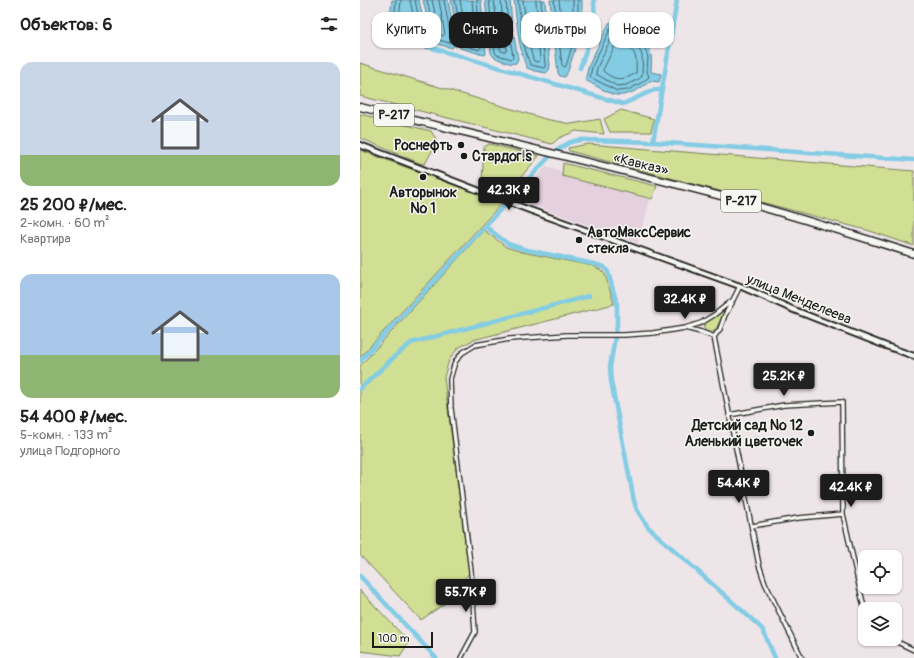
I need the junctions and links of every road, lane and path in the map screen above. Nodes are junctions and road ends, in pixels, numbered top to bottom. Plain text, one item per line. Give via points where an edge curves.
1 (360, 107) edge
2 (360, 145) edge
3 (914, 254) edge
4 (740, 286) junction
5 (733, 300) junction
6 (685, 328) junction
7 (714, 337) junction
8 (914, 356) edge
9 (729, 414) junction
10 (843, 514) junction
11 (752, 526) junction
12 (863, 602) edge
13 (902, 644) edge
14 (914, 650) edge
15 (461, 658) edge
16 (802, 658) edge

1 - 3 highway, «Кавказ» / Р-217 via 733,199
2 - 4 main road, улица Менделеева via 499,199
4 - 5 street
4 - 8 main road, улица Менделеева via 794,310
5 - 6 street via 701,323
5 - 7 street
6 - 7 street
6 - 15 street via 624,335 510,339 475,345 462,353 455,362 450,379 451,408 471,571 475,632
7 - 9 street
9 - 10 street via 784,405 842,402
9 - 11 street
10 - 11 street
10 - 12 street
11 - 16 street via 765,583
13 - 14 street

